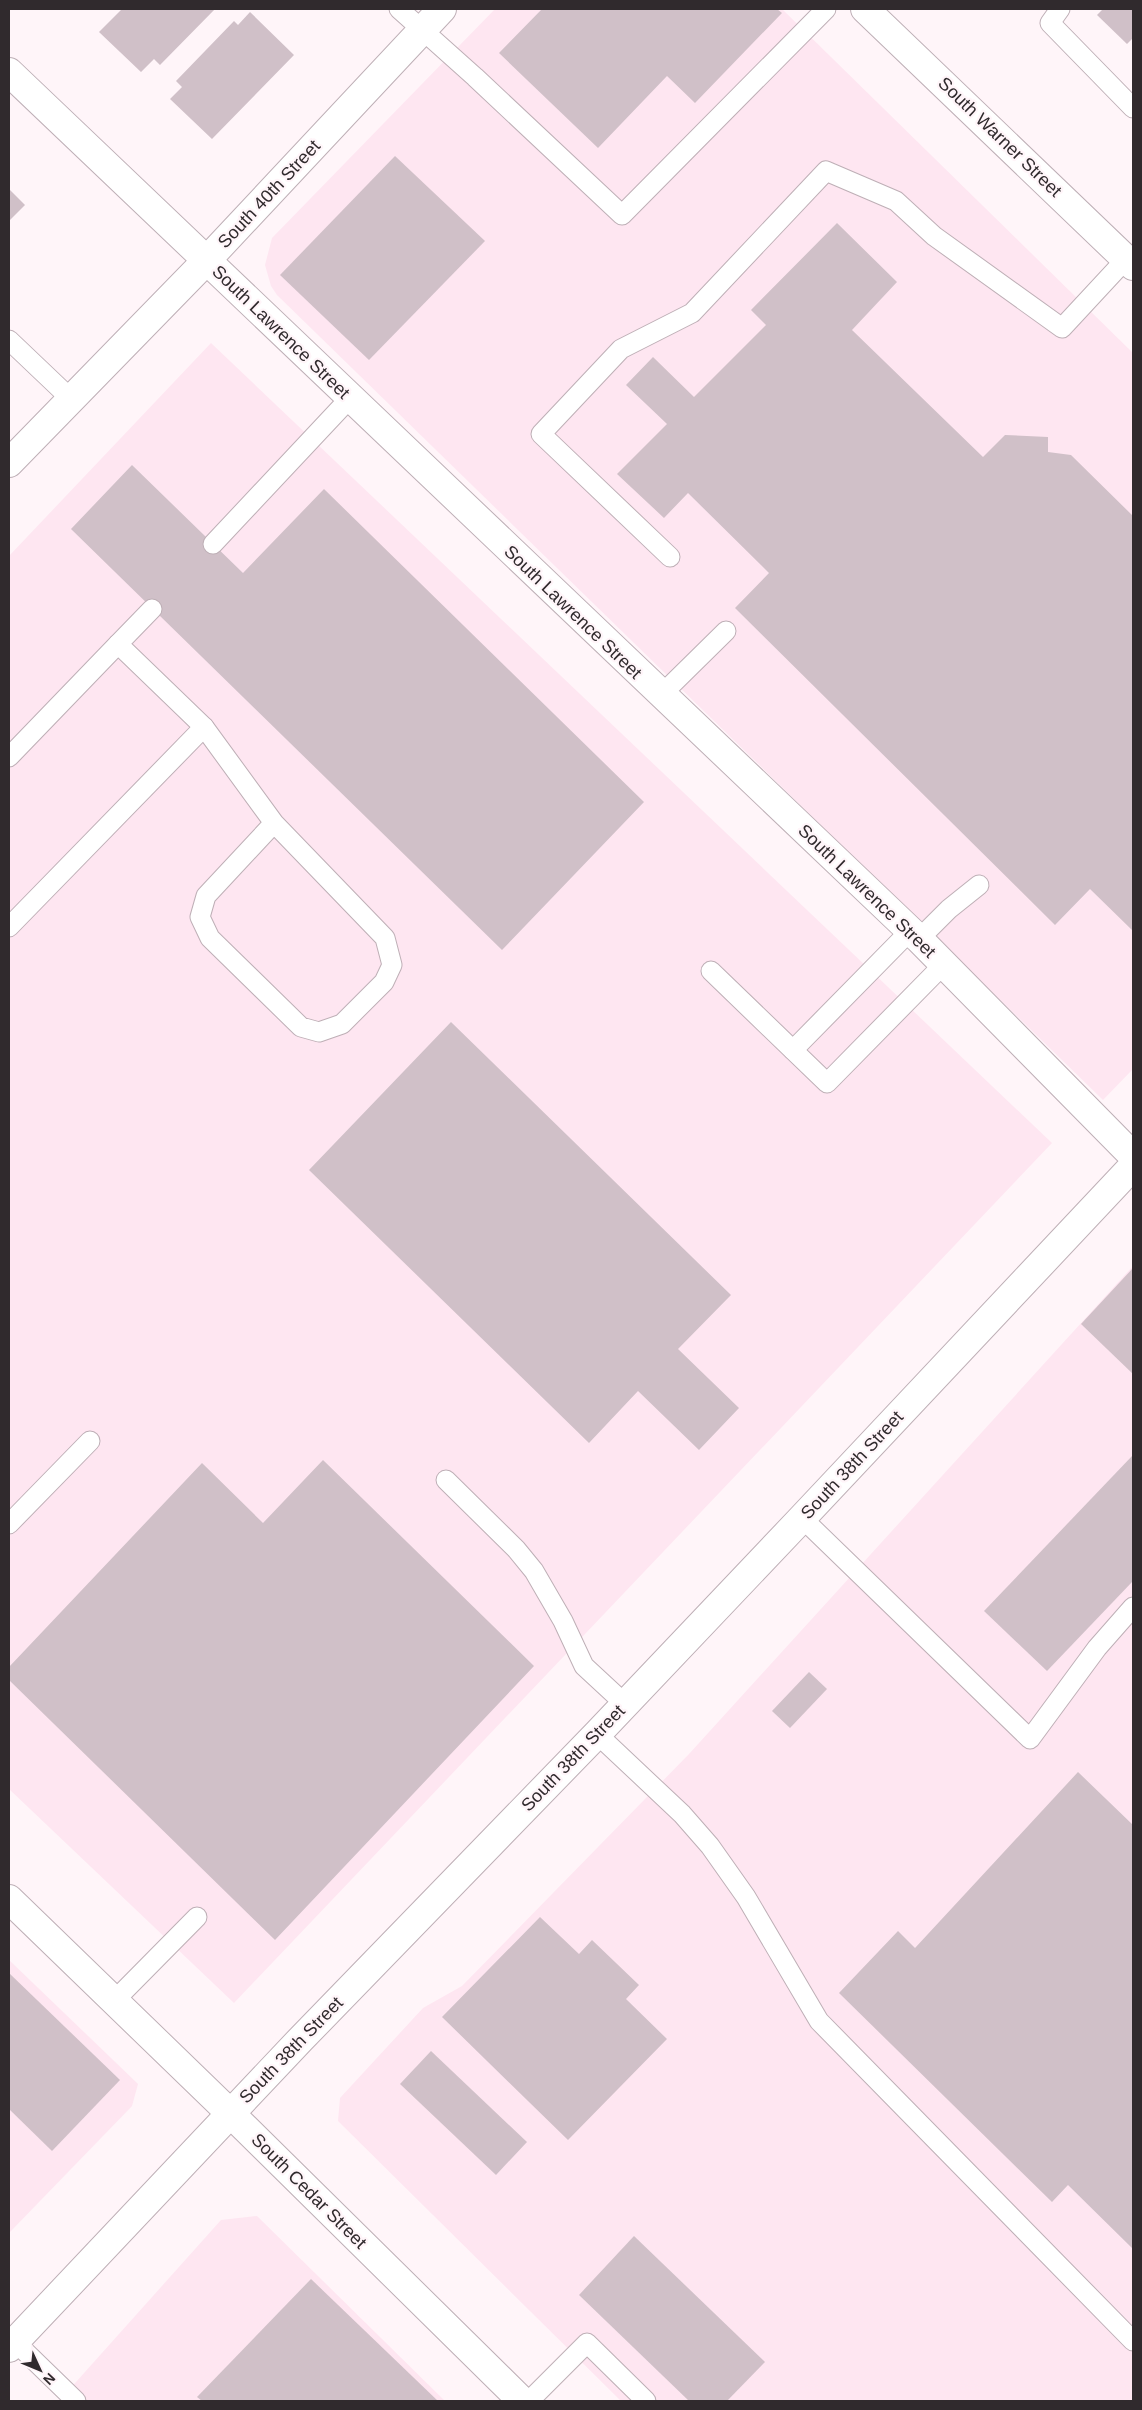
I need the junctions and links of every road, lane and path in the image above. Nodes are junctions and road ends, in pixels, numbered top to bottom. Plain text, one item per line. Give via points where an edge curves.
1 (399, 9) edge
2 (442, 9) edge
3 (826, 9) edge
4 (865, 9) edge
5 (1060, 9) edge
6 (422, 30) junction
7 (9, 72) edge
8 (1133, 108) edge
9 (206, 261) junction
10 (1129, 262) edge
11 (9, 340) edge
12 (350, 398) junction
13 (71, 399) junction
14 (9, 463) edge
15 (213, 544) dead end
16 (670, 557) dead end
17 (152, 609) dead end
18 (726, 632) dead end
19 (118, 644) junction
20 (660, 695) junction
21 (204, 727) junction
22 (9, 757) edge
23 (274, 823) junction
24 (979, 886) dead end
25 (9, 928) edge
26 (914, 935) junction
27 (944, 964) junction
28 (711, 971) dead end
29 (793, 1050) junction
30 (1133, 1156) edge
31 (1133, 1166) edge
32 (90, 1440) dead end
33 (446, 1480) dead end
34 (802, 1518) junction
35 (9, 1524) edge
36 (1133, 1607) edge
37 (625, 1704) junction
38 (597, 1734) junction
39 (9, 1899) edge
40 (197, 1917) dead end
41 (114, 2001) junction
42 (230, 2113) junction
43 (1133, 2341) edge
44 (11, 2342) edge
45 (76, 2401) edge
46 (522, 2401) edge
47 (529, 2401) edge
48 (646, 2401) edge

1 - 6 lane
2 - 6 street, South 40th Street
3 - 6 lane via 622,215
4 - 10 street, South Warner Street
5 - 8 lane via 1050,23
6 - 9 street, South 40th Street
7 - 9 street, South Lawrence Street
9 - 12 street, South Lawrence Street
9 - 13 street, South 40th Street
10 - 16 lane via 1062,328 934,236 896,201 826,171 692,313 621,349 541,434
11 - 13 lane
12 - 15 lane
12 - 20 street, South Lawrence Street
13 - 14 street, South 40th Street
17 - 19 lane
18 - 20 lane
19 - 21 lane
19 - 22 lane
20 - 26 street, South Lawrence Street
21 - 23 lane
21 - 25 lane
23 - 23 lane via 206,896 200,917 210,938 301,1027 319,1032 342,1024 384,982 392,964 385,938
24 - 26 lane
26 - 27 street, South Lawrence Street
26 - 29 lane
27 - 29 lane via 827,1083
27 - 30 street, South Lawrence Street
28 - 29 lane
31 - 34 street, South 38th Street
32 - 35 lane
33 - 37 lane via 534,1571 584,1666
34 - 36 lane via 1030,1739 1097,1648
34 - 37 street, South 38th Street
37 - 38 street, South 38th Street
38 - 42 street, South 38th Street
38 - 43 lane via 682,1814 710,1846 746,1897 819,2021
39 - 41 street, South Cedar Street
40 - 41 lane
41 - 42 street, South Cedar Street
42 - 44 street, South 38th Street
42 - 46 street, South Cedar Street
44 - 45 lane
47 - 48 lane via 587,2343

